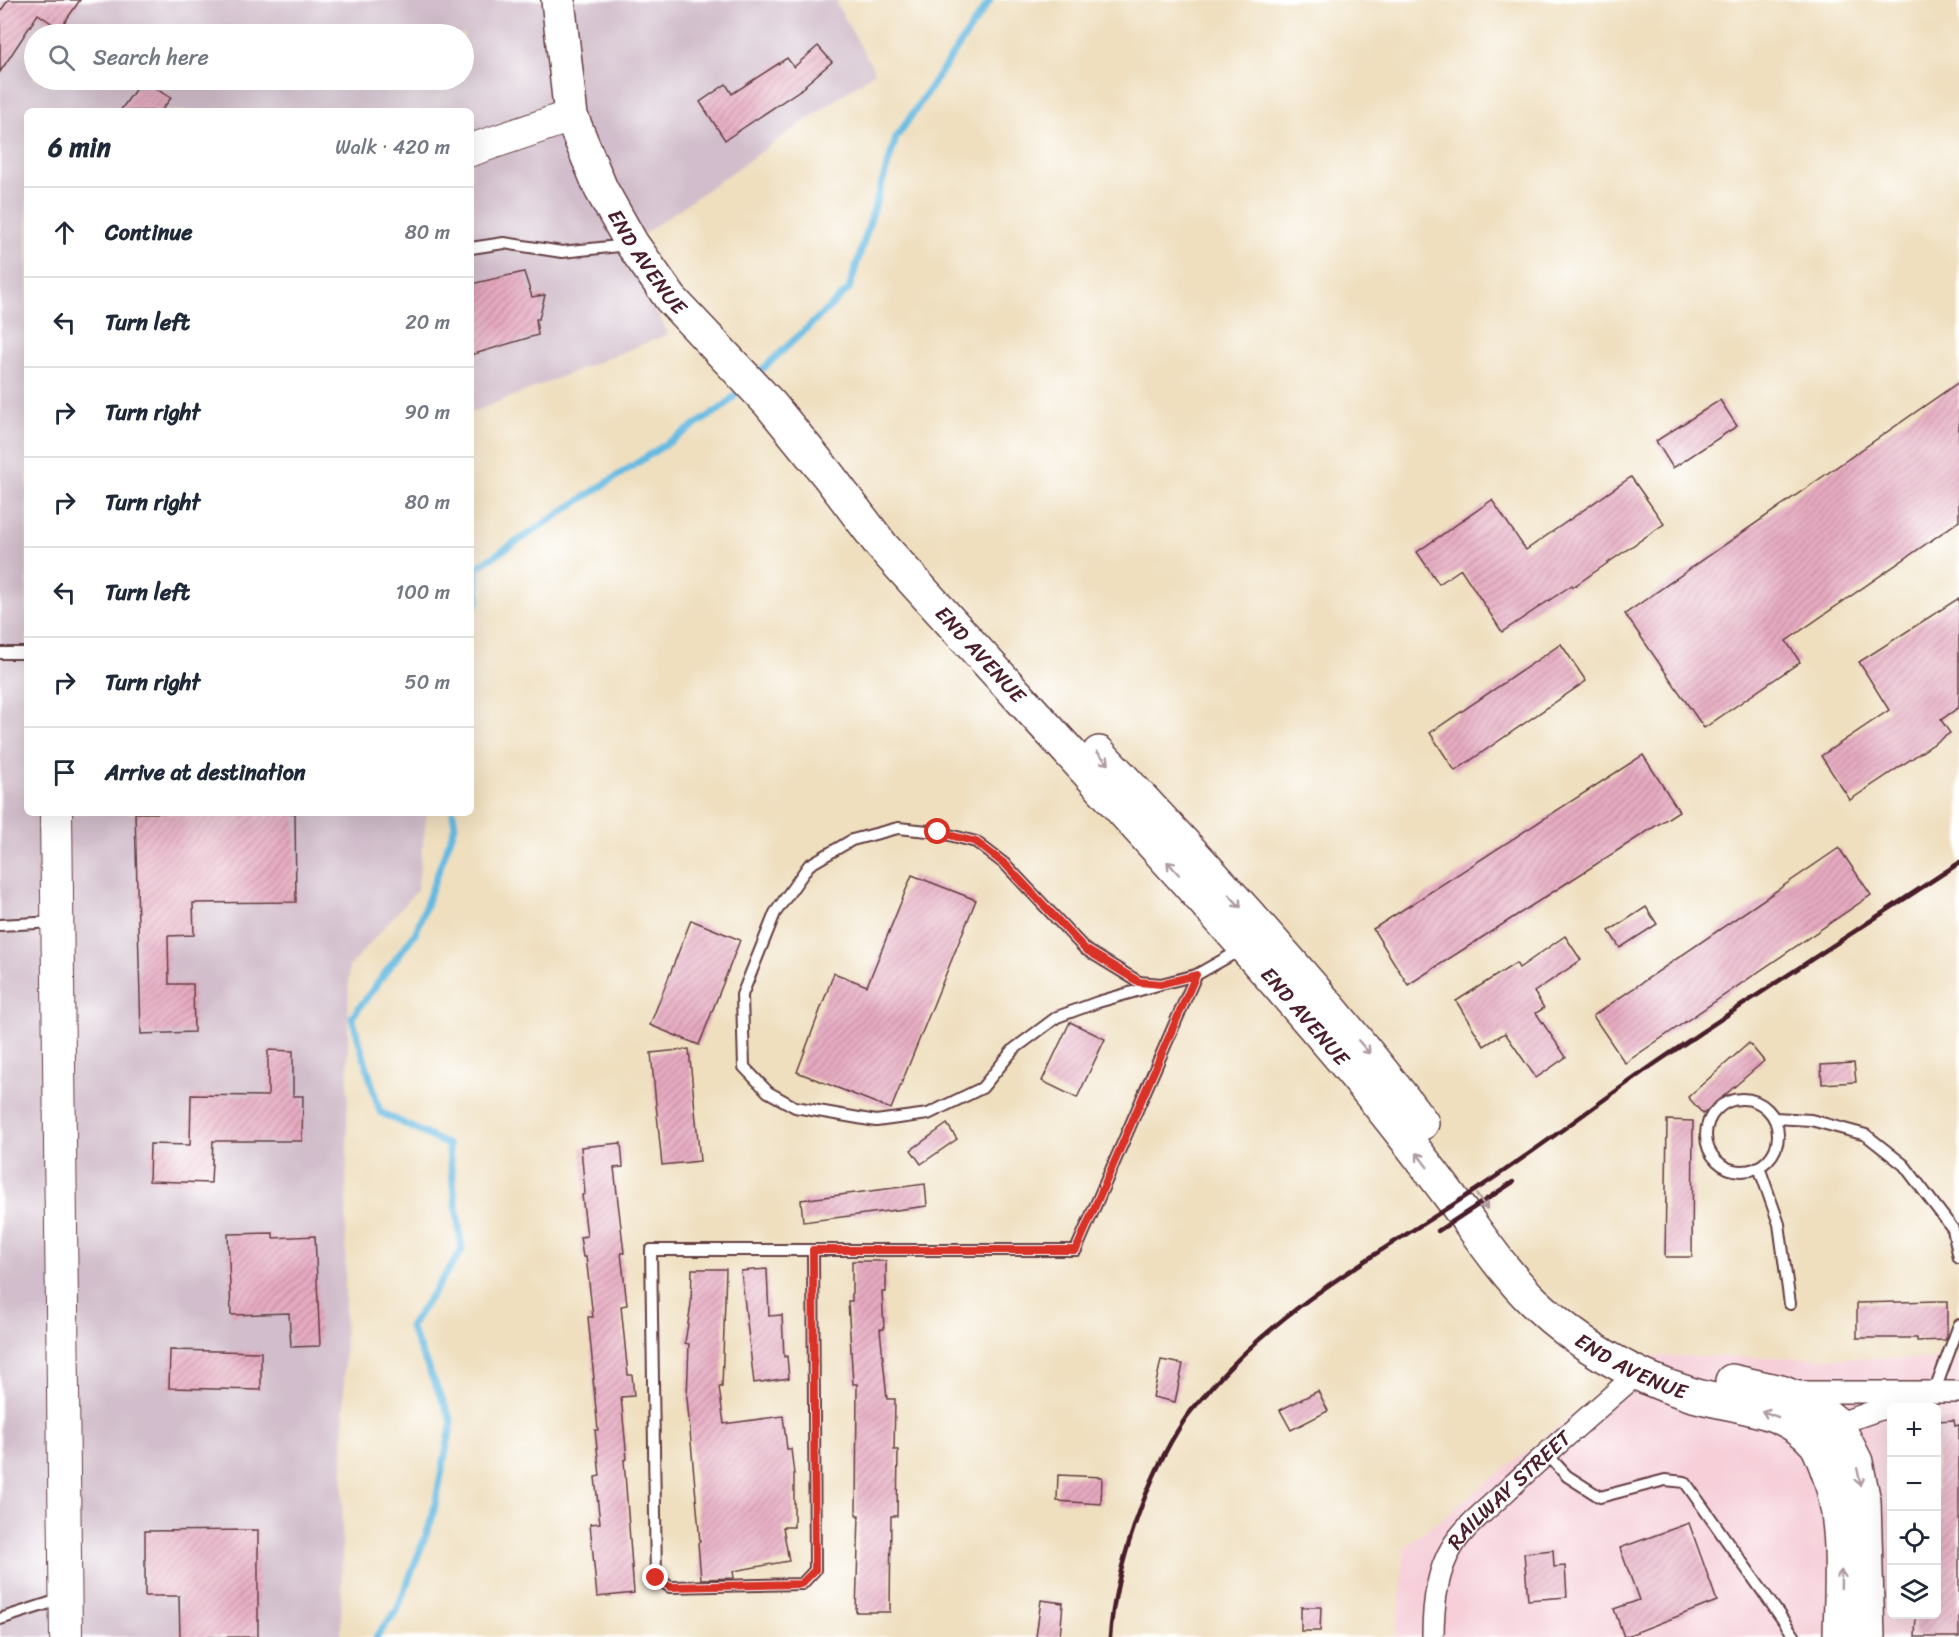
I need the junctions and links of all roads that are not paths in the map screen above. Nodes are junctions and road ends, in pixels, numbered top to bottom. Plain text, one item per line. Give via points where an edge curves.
1 (558, 0) edge
2 (571, 116) junction
3 (474, 149) edge
4 (632, 244) junction
5 (474, 248) edge
6 (828, 475) junction
7 (0, 653) edge
8 (24, 653) edge
9 (57, 816) edge
10 (59, 921) junction
11 (0, 925) edge
12 (1244, 947) junction
13 (1196, 975) junction
14 (1161, 984) junction
15 (1774, 1118) junction
16 (1759, 1167) junction
17 (813, 1250) junction
18 (1959, 1258) edge
19 (1790, 1304) dead end
20 (1959, 1325) edge
21 (1636, 1374) junction
22 (1935, 1390) junction
23 (1781, 1392) junction
24 (1959, 1392) edge
25 (1828, 1435) junction
26 (1546, 1453) junction
27 (66, 1598) junction
28 (0, 1619) edge
29 (66, 1637) edge
30 (1433, 1637) edge
31 (1795, 1637) edge
32 (1840, 1637) edge
33 (1868, 1637) edge

1 - 2 highway, END AVENUE
2 - 3 street
2 - 4 highway, END AVENUE via 601,189
4 - 5 lane via 562,252 504,243
4 - 6 highway, END AVENUE via 671,298 770,404
12 -> 6 highway, END AVENUE via 882,546
6 -> 23 highway, END AVENUE via 870,507 1282,952 1378,1064 1519,1255 1551,1291 1583,1319 1621,1344 1683,1370
7 - 8 lane
9 - 10 street
10 - 11 lane
10 - 27 street
12 - 13 lane
21 -> 12 highway, END AVENUE via 1564,1330 1530,1299 1386,1112
13 - 14 lane
13 - 17 lane via 1076,1250
14 - 14 lane via 1139,982 1085,949 1006,865 976,842 938,832 898,828 852,840 809,865 775,913 742,995 744,1067 768,1092 795,1107 876,1121 928,1113 982,1088 1014,1049 1057,1017
15 - 16 lane via 1778,1140
15 - 16 lane via 1767,1108 1744,1098 1716,1109 1707,1124 1705,1136 1714,1159 1735,1171
15 - 18 lane via 1811,1120 1866,1135 1904,1165 1953,1229
16 - 19 lane via 1779,1224
17 - 17 lane via 651,1250 656,1578 670,1587 801,1584 815,1570
20 - 22 lane
25 -> 21 highway, END AVENUE via 1802,1430 1774,1414 1691,1394
21 - 26 street, RAILWAY STREET
22 - 23 street, END AVENUE
22 - 24 street, END AVENUE
22 - 25 street, END AVENUE
23 - 25 highway, END AVENUE via 1813,1405
32 -> 25 highway via 1838,1509
25 -> 33 highway via 1856,1462 1864,1501
26 - 30 street, RAILWAY STREET via 1451,1548 1433,1612
26 - 31 lane via 1567,1476 1600,1497 1665,1480 1685,1482
27 - 28 lane
27 - 29 street

